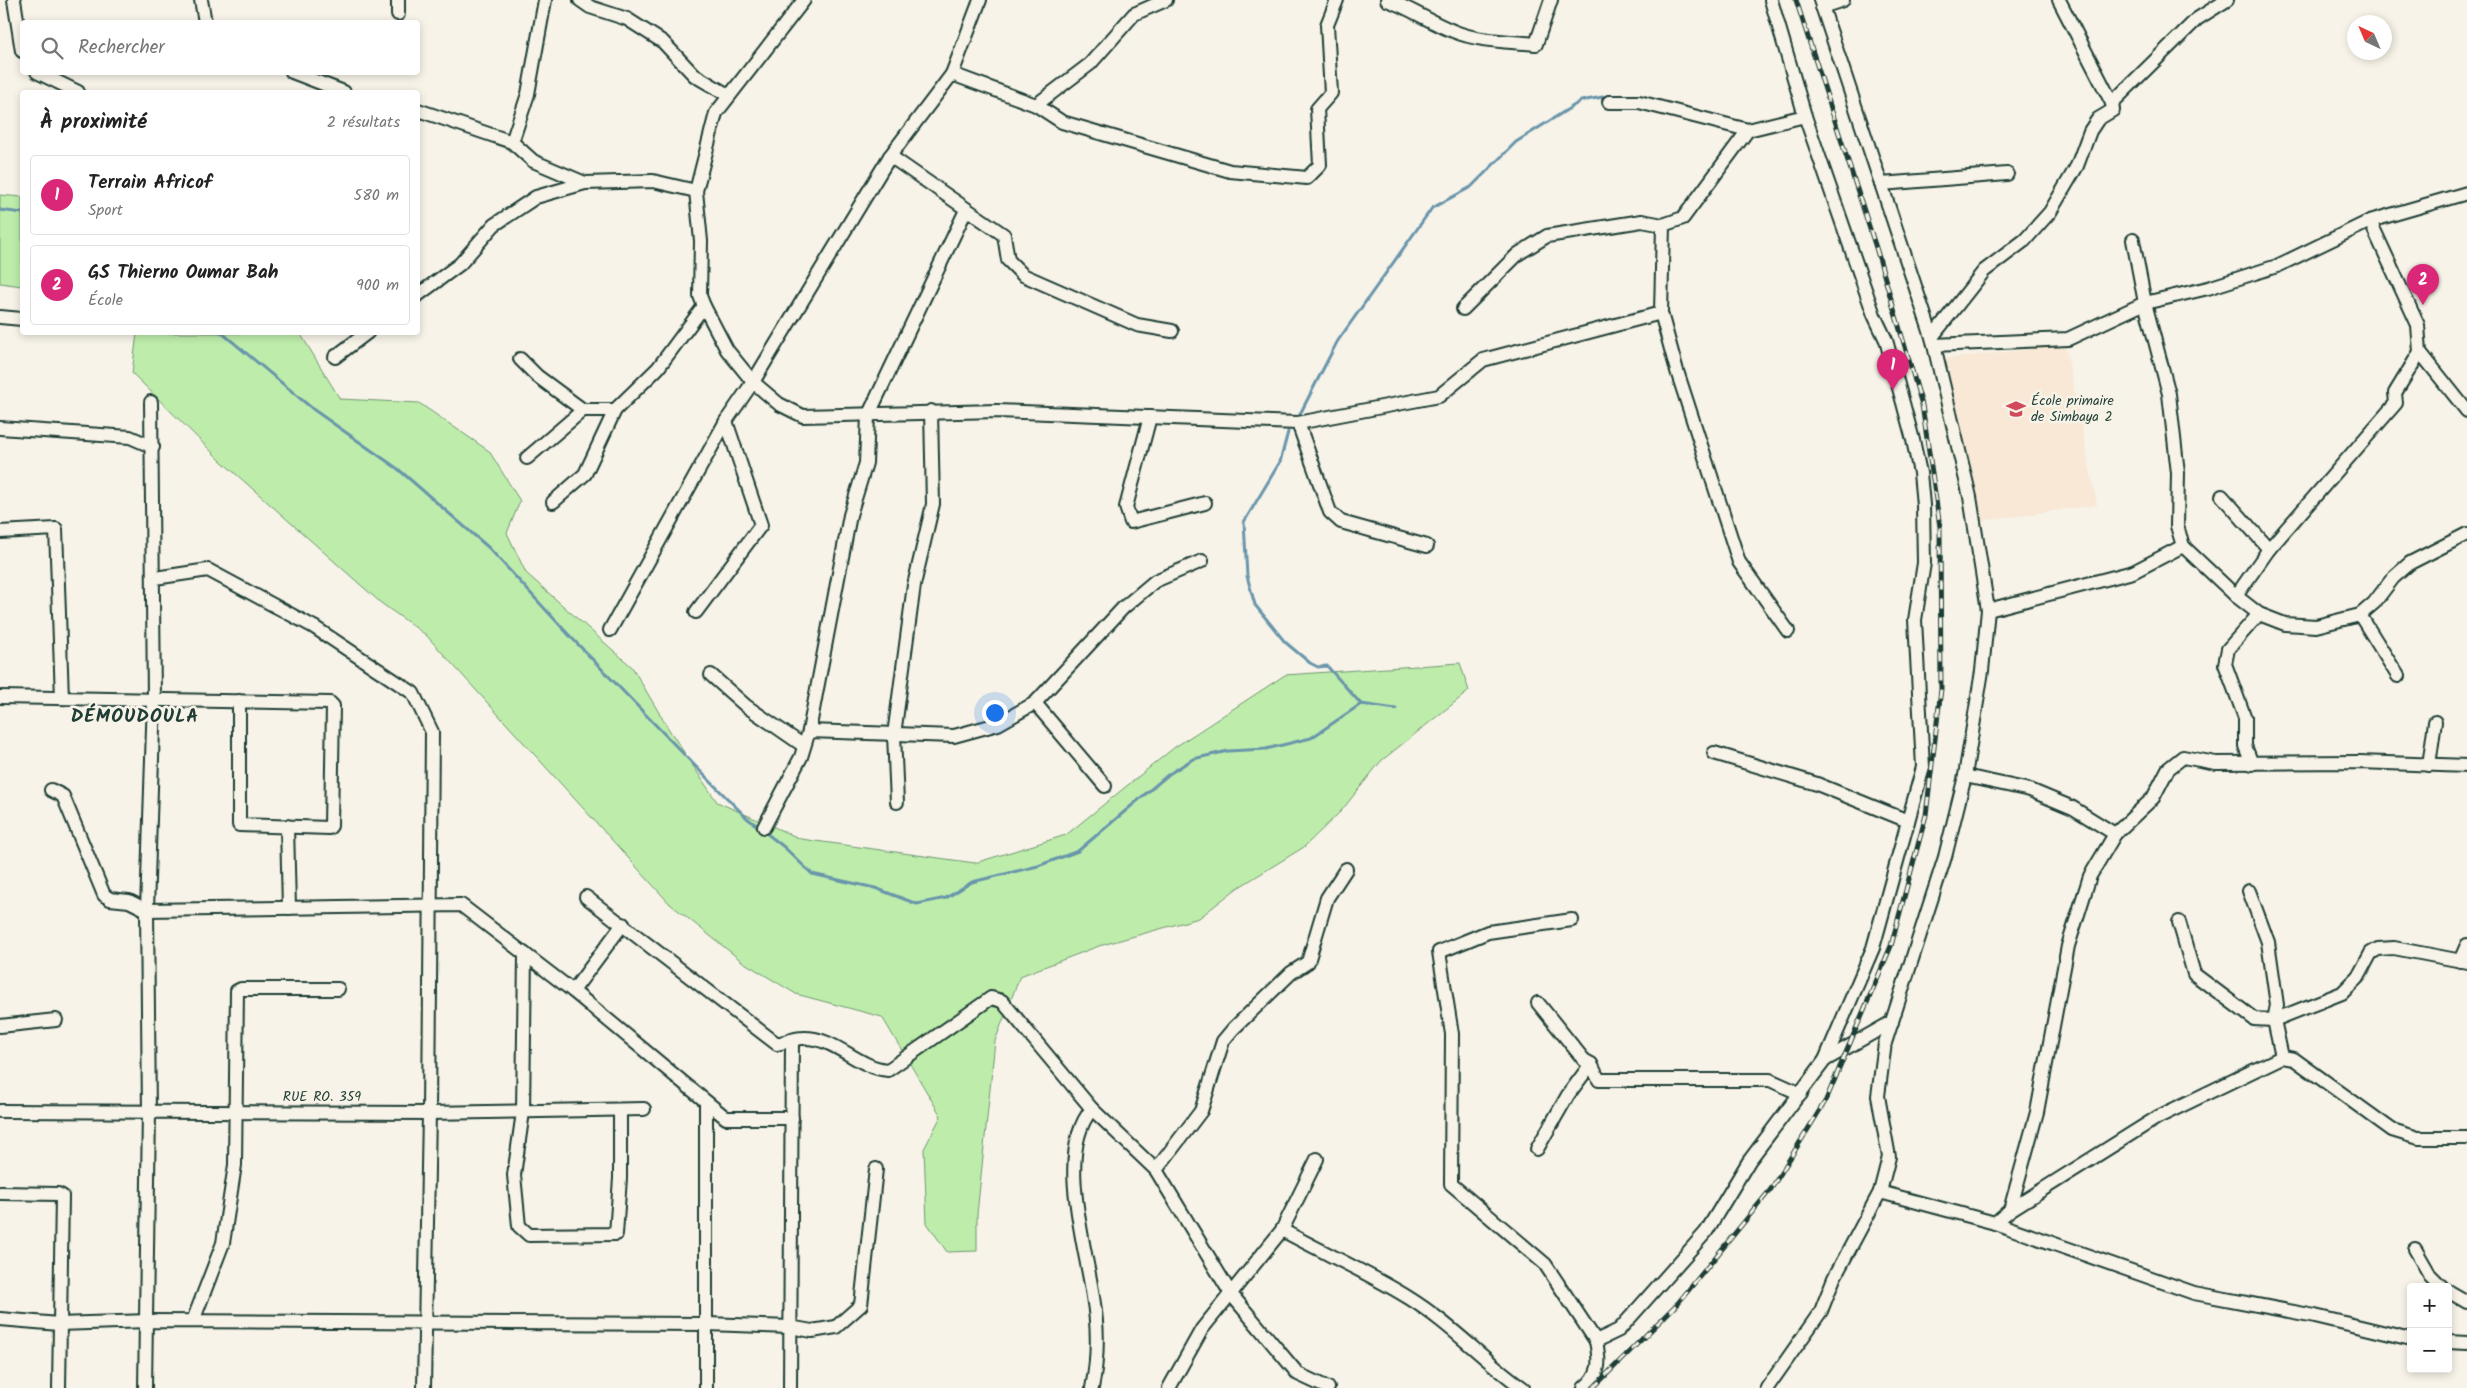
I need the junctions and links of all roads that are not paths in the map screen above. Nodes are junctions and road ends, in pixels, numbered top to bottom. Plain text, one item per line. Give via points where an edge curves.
1 (14, 0) edge
2 (201, 0) edge
3 (398, 0) edge
4 (545, 0) edge
5 (580, 0) edge
6 (804, 0) edge
7 (980, 0) edge
8 (1166, 0) edge
9 (1337, 0) edge
10 (1387, 0) edge
11 (1552, 0) edge
12 (1771, 0) edge
13 (1843, 0) edge
14 (2059, 0) edge
15 (2217, 2) edge
16 (1821, 3) edge
17 (398, 14) dead end
18 (205, 20) edge
19 (20, 38) edge
20 (952, 74) junction
21 (43, 75) edge
22 (300, 75) edge
23 (74, 90) edge
24 (339, 90) edge
25 (728, 95) junction
26 (1609, 102) dead end
27 (2112, 103) junction
28 (1036, 105) junction
29 (420, 111) edge
30 (1805, 116) junction
31 (1748, 130) junction
32 (512, 142) junction
33 (890, 156) junction
34 (2007, 174) dead end
35 (585, 183) junction
36 (1881, 184) junction
37 (696, 192) junction
38 (2467, 193) edge
39 (966, 210) junction
40 (2370, 221) junction
41 (1663, 225) junction
42 (2133, 240) dead end
43 (420, 294) edge
44 (2145, 303) junction
45 (704, 306) junction
46 (1463, 309) dead end
47 (1661, 313) junction
48 (0, 317) edge
49 (20, 319) edge
50 (1172, 330) dead end
51 (364, 335) edge
52 (1933, 341) junction
53 (2420, 352) junction
54 (335, 358) dead end
55 (520, 359) dead end
56 (753, 382) junction
57 (151, 402) dead end
58 (583, 410) junction
59 (615, 410) junction
60 (2467, 410) edge
61 (931, 412) junction
62 (868, 416) junction
63 (1150, 417) junction
64 (726, 421) junction
65 (1298, 423) junction
66 (0, 428) edge
67 (153, 447) junction
68 (527, 458) dead end
69 (2222, 496) dead end
70 (553, 502) dead end
71 (1205, 503) dead end
72 (0, 532) edge
73 (2467, 534) edge
74 (1427, 546) dead end
75 (2183, 546) junction
76 (2270, 549) junction
77 (1202, 561) dead end
78 (154, 578) junction
79 (2236, 596) junction
80 (1988, 610) junction
81 (696, 612) dead end
82 (2259, 614) junction
83 (2360, 615) junction
84 (610, 630) dead end
85 (1788, 631) dead end
86 (711, 675) dead end
87 (2398, 676) dead end
88 (0, 697) edge
89 (62, 698) junction
90 (154, 698) junction
91 (239, 701) junction
92 (1035, 703) junction
93 (2435, 722) dead end
94 (809, 731) junction
95 (894, 735) junction
96 (804, 746) junction
97 (1714, 754) dead end
98 (2252, 764) junction
99 (2429, 765) junction
100 (2467, 766) edge
101 (1965, 776) junction
102 (1105, 786) dead end
103 (51, 790) dead end
104 (897, 802) dead end
105 (1908, 821) junction
106 (288, 826) junction
107 (764, 827) dead end
108 (2115, 834) junction
109 (1346, 869) dead end
110 (2250, 891) dead end
111 (586, 896) dead end
112 (432, 905) junction
113 (289, 908) junction
114 (147, 910) junction
115 (1572, 920) dead end
116 (2179, 922) dead end
117 (623, 924) junction
118 (2467, 945) edge
119 (526, 954) junction
120 (2463, 961) edge
121 (338, 989) dead end
122 (573, 991) junction
123 (1538, 1003) dead end
124 (56, 1020) dead end
125 (2274, 1020) junction
126 (1892, 1022) junction
127 (0, 1026) edge
128 (792, 1041) junction
129 (2282, 1057) junction
130 (1826, 1060) junction
131 (1591, 1064) junction
132 (1801, 1094) junction
133 (706, 1104) junction
134 (644, 1109) dead end
135 (1092, 1109) junction
136 (0, 1110) edge
137 (620, 1110) junction
138 (149, 1112) junction
139 (236, 1112) junction
140 (523, 1112) junction
141 (429, 1113) junction
142 (792, 1118) junction
143 (2467, 1138) edge
144 (1537, 1149) dead end
145 (1316, 1159) dead end
146 (876, 1169) dead end
147 (1156, 1170) junction
148 (1880, 1192) junction
149 (0, 1193) edge
150 (2010, 1210) junction
151 (1995, 1224) junction
152 (1282, 1230) junction
153 (2415, 1249) dead end
154 (2438, 1283) edge
155 (2452, 1293) edge
156 (1231, 1294) junction
157 (2467, 1302) edge
158 (0, 1319) edge
159 (148, 1321) junction
160 (193, 1321) junction
161 (425, 1322) junction
162 (59, 1324) junction
163 (707, 1324) junction
164 (790, 1326) junction
165 (2407, 1338) edge
166 (1596, 1341) junction
167 (2452, 1342) edge
168 (2467, 1343) edge
169 (144, 1387) edge
170 (59, 1388) edge
171 (424, 1388) edge
172 (706, 1388) edge
173 (790, 1388) edge
174 (1092, 1388) edge
175 (1169, 1388) edge
176 (1328, 1388) edge
177 (1523, 1388) edge
178 (1584, 1388) edge
179 (1767, 1388) edge

1 - 19 street
2 - 18 street
3 - 17 street
4 - 32 street via 528,94
5 - 25 street via 590,7 627,19 663,42 694,75
6 - 25 street
7 - 20 street
8 - 28 street via 1134,14 1090,64
9 - 28 street via 1327,25 1331,93 1317,109 1320,165 1307,178 1230,171 1062,122
10 - 11 street via 1453,32 1481,39 1536,44
12 - 30 street
13 - 16 street
14 - 27 street
15 - 27 street
16 - 36 street
20 - 28 street
20 - 33 street
21 - 23 street
22 - 24 street
25 - 37 street via 716,113
26 - 31 street via 1639,102
27 - 52 street via 2113,110 2098,119 2090,131 2077,166 2050,212 2025,240 1984,271
29 - 32 street
30 - 31 street
30 - 105 street via 1874,315 1886,340 1920,473 1924,563 1915,620 1923,767
31 - 41 street via 1683,218
32 - 35 street via 533,161
33 - 39 street
33 - 56 street
34 - 36 street
35 - 37 street via 653,181
35 - 43 street via 536,197 494,225 460,264
36 - 52 street
37 - 45 street via 701,241 700,296
38 - 40 street
39 - 50 street via 1004,235 1008,260 1023,275 1137,325
39 - 62 street
40 - 44 street via 2277,266 2208,288
40 - 53 street via 2418,325
41 - 46 street via 1642,221 1547,236 1518,254
41 - 47 street
42 - 44 street
44 - 52 street via 2068,339
44 - 75 street via 2168,394 2178,473 2177,526
45 - 56 street via 728,350
45 - 59 street via 658,368
47 - 65 street via 1483,360 1439,396
47 - 85 street via 1739,562
48 - 49 street
51 - 54 street
52 - 80 street via 1970,497
53 - 60 street
53 - 76 street via 2395,393 2396,403
55 - 58 street via 537,376
56 - 62 street via 779,404 803,416
56 - 64 street
57 - 67 street
58 - 59 street
58 - 68 street
59 - 70 street via 585,474
61 - 62 street
61 - 63 street
61 - 95 street via 933,504 914,585
62 - 94 street via 866,463 850,516
63 - 65 street
63 - 71 street via 1126,507 1131,522
64 - 81 street via 760,525
64 - 84 street
65 - 74 street via 1330,512 1341,522
66 - 67 street via 130,437
67 - 78 street
69 - 76 street
72 - 89 street via 56,529
73 - 83 street via 2410,563
75 - 79 street
75 - 80 street via 2133,572
76 - 79 street
77 - 92 street via 1155,581 1123,608
78 - 90 street
78 - 112 street via 208,570 314,627 413,693 432,732
79 - 82 street
80 - 101 street
82 - 83 street via 2286,624 2316,626
82 - 98 street via 2228,649 2225,664 2245,718 2245,746
83 - 87 street
86 - 96 street via 746,706
88 - 89 street
89 - 90 street
90 - 91 street
90 - 114 street
91 - 106 street via 238,824
91 - 106 street via 330,703 333,706 331,826 327,830
92 - 95 street via 998,724 954,736
92 - 102 street
93 - 99 street
94 - 95 street
94 - 96 street
95 - 104 street
96 - 107 street
97 - 105 street via 1816,784
98 - 99 street via 2360,762
98 - 108 street via 2216,763 2182,757 2168,769 2153,798
99 - 100 street
101 - 108 street via 2030,790 2074,808
101 - 126 street via 1945,857
103 - 114 street via 63,796 104,895 129,901
105 - 130 street via 1873,948
106 - 113 street
108 - 150 street via 2090,876 2068,946 2037,1112
109 - 147 street via 1327,898 1308,962 1291,973 1223,1041 1201,1111
110 - 125 street via 2268,942 2277,1005
111 - 117 street
112 - 113 street
112 - 119 street via 461,905
112 - 141 street
113 - 114 street
114 - 138 street
115 - 166 street via 1488,932 1439,952 1452,1034 1452,1184 1544,1264
116 - 125 street via 2194,974 2254,1019
117 - 122 street
117 - 128 street via 777,1044
118 - 120 street
119 - 122 street
119 - 140 street
120 - 125 street via 2394,948 2378,949 2371,953 2358,977 2342,993
121 - 139 street via 237,991
122 - 133 street
123 - 131 street via 1584,1060
124 - 127 street
125 - 129 street
126 - 130 street
126 - 148 street via 1885,1042 1878,1096 1889,1157
128 - 135 street via 802,1037 831,1043 877,1069 888,1070 991,998 1002,1001
128 - 142 street
129 - 143 street via 2294,1060 2392,1130 2418,1138
129 - 150 street via 2158,1117
130 - 132 street
131 - 132 street via 1599,1080 1770,1080
131 - 144 street via 1568,1095
132 - 166 street via 1749,1161 1706,1232 1619,1330
133 - 142 street via 726,1118
133 - 163 street
134 - 137 street, RUE RO. 359
135 - 147 street
135 - 174 street via 1076,1139 1075,1207 1094,1298 1096,1338
136 - 138 street, RUE RO. 359
137 - 140 street, RUE RO. 359
137 - 140 street via 616,1234 529,1235 522,1230 514,1175
138 - 139 street, RUE RO. 359
138 - 159 street
139 - 141 street, RUE RO. 359
139 - 160 street via 235,1164 223,1243
140 - 141 street, RUE RO. 359
141 - 161 street
142 - 164 street
145 - 152 street
146 - 164 street via 861,1305 836,1327 812,1331
147 - 156 street
148 - 151 street
148 - 179 street via 1834,1278 1821,1311
149 - 162 street via 62,1196
150 - 151 street
151 - 165 street via 2194,1293 2315,1316
152 - 156 street
152 - 177 street via 1409,1298
153 - 154 street
155 - 157 street
156 - 175 street via 1202,1329
156 - 176 street via 1298,1374
158 - 162 street
159 - 160 street
159 - 162 street
159 - 169 street
160 - 161 street
161 - 163 street
161 - 171 street
162 - 170 street
163 - 164 street
163 - 172 street
164 - 173 street
166 - 178 street via 1600,1361 1594,1380
167 - 168 street

